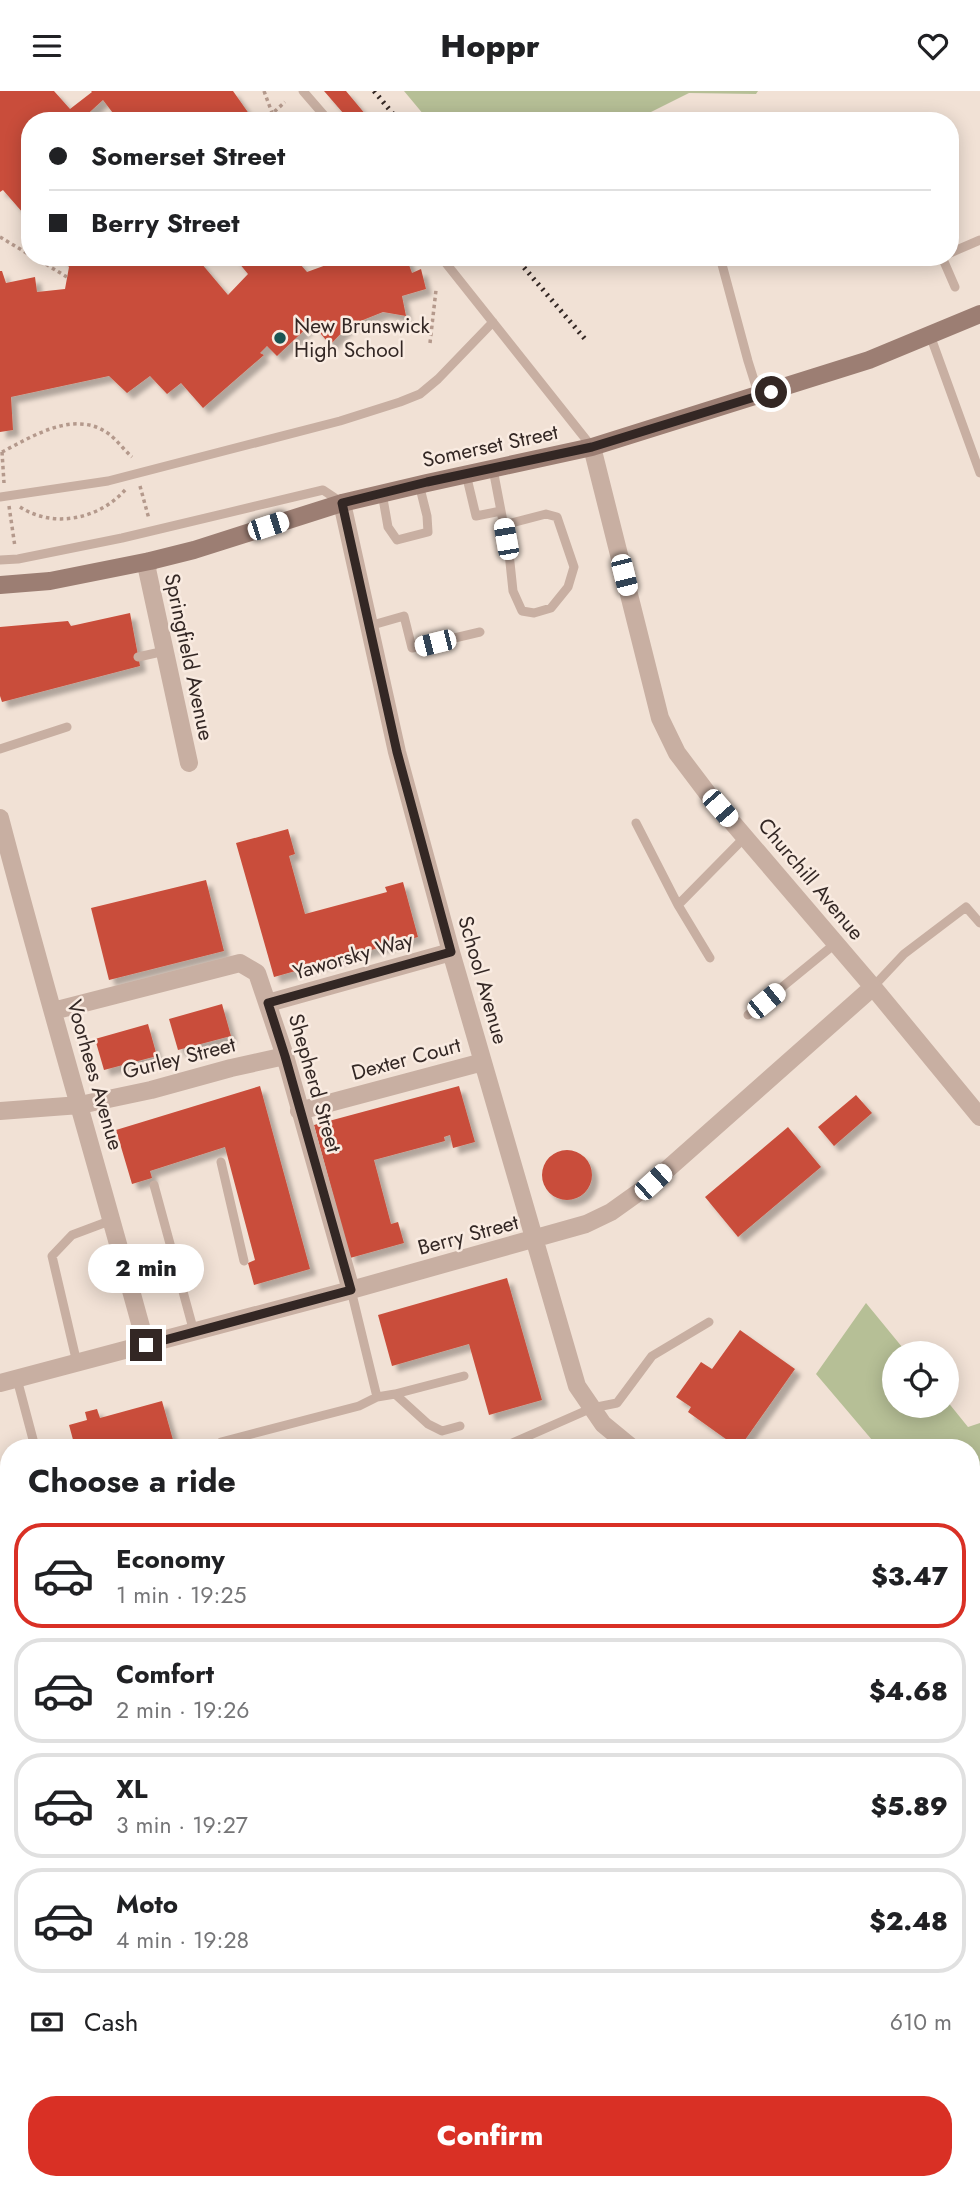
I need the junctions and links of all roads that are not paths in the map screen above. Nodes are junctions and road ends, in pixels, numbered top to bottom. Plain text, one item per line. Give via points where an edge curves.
1 (303, 91) edge
2 (320, 112) edge
3 (980, 240) edge
4 (959, 249) edge
5 (448, 266) edge
6 (722, 266) edge
7 (946, 266) edge
8 (955, 287) dead end
9 (980, 314) edge
10 (494, 322) junction
11 (930, 335) junction
12 (759, 396) junction
13 (592, 447) junction
14 (493, 469) junction
15 (980, 473) edge
16 (466, 474) junction
17 (419, 484) junction
18 (382, 493) junction
19 (0, 497) edge
20 (342, 503) junction
21 (501, 510) junction
22 (504, 524) junction
23 (0, 560) edge
24 (150, 561) junction
25 (0, 585) edge
26 (369, 626) junction
27 (480, 632) dead end
28 (165, 651) junction
29 (138, 657) dead end
30 (67, 727) dead end
31 (0, 749) edge
32 (189, 763) dead end
33 (0, 818) edge
34 (636, 823) dead end
35 (745, 837) junction
36 (678, 905) junction
37 (980, 923) edge
38 (836, 943) junction
39 (451, 952) junction
40 (710, 958) dead end
41 (873, 987) junction
42 (268, 1003) junction
43 (53, 1011) junction
44 (748, 1015) dead end
45 (285, 1056) junction
46 (483, 1062) junction
47 (80, 1105) junction
48 (0, 1111) edge
49 (299, 1111) junction
50 (980, 1117) edge
51 (221, 1162) dead end
52 (155, 1185) dead end
53 (112, 1220) junction
54 (534, 1240) junction
55 (244, 1261) dead end
56 (351, 1290) junction
57 (709, 1322) dead end
58 (194, 1332) junction
59 (146, 1345) junction
60 (77, 1363) junction
61 (464, 1376) dead end
62 (8, 1381) edge
63 (395, 1394) junction
64 (377, 1397) junction
65 (592, 1408) junction
66 (460, 1426) dead end
67 (32, 1439) edge
68 (232, 1439) edge
69 (521, 1439) edge
70 (621, 1439) edge

1 - 2 lane
3 - 4 lane
5 - 10 lane
6 - 12 lane
7 - 8 lane
9 - 11 main road, Somerset Street
10 - 13 lane
10 - 19 lane via 438,379 420,394 400,402 108,481
11 - 12 main road, Somerset Street
11 - 15 lane
12 - 13 main road, Somerset Street
13 - 14 main road, Somerset Street
13 - 35 street, Churchill Avenue via 660,718 677,753
14 - 16 main road, Somerset Street
14 - 21 lane
16 - 17 main road, Somerset Street
16 - 21 lane via 476,516
17 - 18 main road, Somerset Street
17 - 18 lane via 428,532 397,540 388,527
18 - 20 main road, Somerset Street
20 - 23 lane via 323,490 122,538
20 - 24 main road, Somerset Street
20 - 26 street, School Avenue
21 - 22 lane
22 - 22 lane via 513,591 522,611 551,608 568,587 574,567 557,517 546,514
24 - 25 main road, Somerset Street via 50,581
24 - 28 street, Springfield Avenue via 147,569
26 - 27 lane via 404,616 412,648
26 - 39 street, School Avenue via 397,752
28 - 29 lane
28 - 32 street, Springfield Avenue
30 - 31 lane
33 - 43 street, Voorhees Avenue
34 - 36 lane
35 - 36 lane
35 - 38 street, Churchill Avenue
36 - 40 lane
37 - 41 lane via 966,907 904,954
38 - 41 street, Churchill Avenue
38 - 44 lane
39 - 42 street, Yaworsky Way
39 - 46 street, School Avenue
41 - 50 street, Churchill Avenue
41 - 54 street, Berry Street via 653,1182 611,1212
42 - 43 street, Shepherd Street via 257,973 240,963
42 - 45 street, Shepherd Street
43 - 47 street, Voorhees Avenue
45 - 47 street, Gurley Street
45 - 49 street, Shepherd Street
46 - 49 street, Dexter Court
46 - 54 street, School Avenue
47 - 48 street, Gurley Street
47 - 53 street, Voorhees Avenue
49 - 56 street, Shepherd Street
51 - 55 lane
52 - 58 lane
53 - 59 street, Voorhees Avenue
53 - 60 lane via 72,1235 52,1257
54 - 56 street, Berry Street
54 - 65 street, School Avenue via 577,1386
56 - 58 street, Berry Street
56 - 64 lane
57 - 65 lane via 652,1356 617,1403
58 - 59 street, Berry Street
59 - 60 street, Berry Street
60 - 62 street, Berry Street
61 - 63 lane
62 - 67 lane
63 - 64 lane
63 - 66 lane via 442,1431
64 - 68 lane via 359,1406
65 - 69 lane
65 - 70 street, School Avenue

